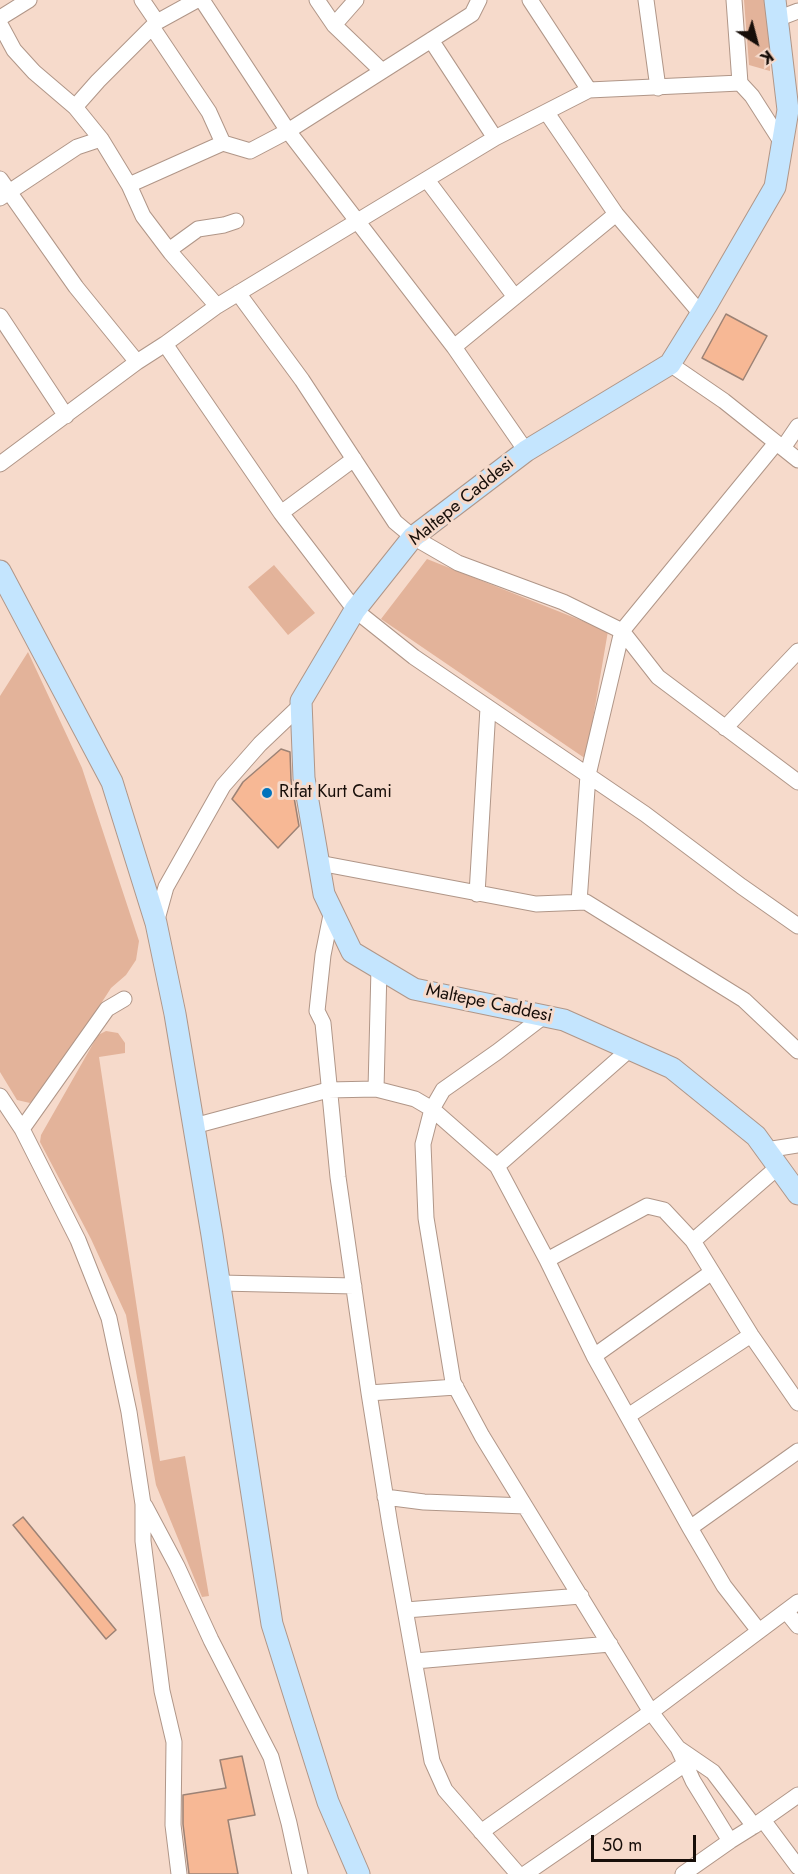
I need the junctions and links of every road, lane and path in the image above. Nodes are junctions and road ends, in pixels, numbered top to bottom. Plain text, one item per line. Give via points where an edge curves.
1 (29, 0) edge
2 (142, 0) edge
3 (197, 0) edge
4 (202, 0) edge
5 (317, 0) edge
6 (356, 0) edge
7 (479, 0) edge
8 (530, 0) edge
9 (646, 0) edge
10 (734, 0) edge
11 (776, 10) edge
12 (798, 11) edge
13 (0, 18) edge
14 (0, 24) edge
15 (154, 24) junction
16 (334, 24) junction
17 (431, 40) junction
18 (382, 71) junction
19 (740, 83) junction
20 (658, 88) junction
21 (589, 90) junction
22 (75, 107) junction
23 (547, 113) junction
24 (793, 114) edge
25 (288, 131) junction
26 (101, 138) junction
27 (495, 138) junction
28 (223, 143) junction
29 (782, 143) junction
30 (0, 179) edge
31 (427, 180) junction
32 (129, 185) junction
33 (5, 195) edge
34 (616, 214) junction
35 (236, 221) dead end
36 (359, 222) junction
37 (169, 250) junction
38 (238, 293) junction
39 (515, 297) junction
40 (216, 306) junction
41 (701, 314) junction
42 (0, 316) edge
43 (165, 344) junction
44 (454, 346) junction
45 (137, 362) junction
46 (670, 364) junction
47 (66, 416) junction
48 (798, 426) edge
49 (780, 445) junction
50 (526, 451) junction
51 (354, 459) junction
52 (798, 460) edge
53 (0, 464) edge
54 (282, 513) junction
55 (413, 537) junction
56 (0, 571) edge
57 (355, 610) junction
58 (622, 632) junction
59 (798, 652) edge
60 (301, 705) junction
61 (488, 708) junction
62 (725, 728) junction
63 (588, 775) junction
64 (798, 782) edge
65 (319, 863) junction
66 (477, 894) junction
67 (579, 902) junction
68 (332, 910) junction
69 (156, 923) junction
70 (798, 926) edge
71 (379, 968) junction
72 (124, 999) dead end
73 (544, 1016) junction
74 (630, 1049) junction
75 (798, 1051) edge
76 (376, 1089) junction
77 (328, 1090) junction
78 (0, 1096) edge
79 (432, 1109) junction
80 (194, 1126) junction
81 (22, 1130) junction
82 (798, 1145) edge
83 (766, 1150) junction
84 (497, 1166) junction
85 (778, 1167) junction
86 (798, 1194) edge
87 (693, 1241) junction
88 (548, 1260) junction
89 (712, 1272) junction
90 (220, 1283) junction
91 (354, 1286) junction
92 (751, 1335) junction
93 (594, 1356) junction
94 (456, 1388) junction
95 (369, 1393) junction
96 (796, 1395) edge
97 (628, 1416) junction
98 (798, 1451) edge
99 (385, 1497) junction
100 (143, 1504) junction
101 (525, 1506) junction
102 (690, 1528) junction
103 (581, 1596) junction
104 (792, 1606) edge
105 (406, 1610) junction
106 (798, 1626) edge
107 (759, 1630) junction
108 (610, 1644) junction
109 (415, 1661) junction
110 (651, 1712) junction
111 (678, 1748) junction
112 (685, 1764) junction
113 (798, 1795) edge
114 (759, 1823) junction
115 (481, 1832) junction
116 (730, 1840) junction
117 (798, 1867) edge
118 (179, 1874) edge
119 (300, 1874) edge
120 (359, 1874) edge
121 (518, 1874) edge
122 (525, 1874) edge
123 (683, 1874) edge

1 - 13 street
2 - 15 street
3 - 15 street
4 - 25 street
5 - 16 street
6 - 16 street
7 - 17 street via 472,14
8 - 21 street
9 - 20 street
10 - 19 street
11 - 12 street
11 - 24 street, Maltepe Caddesi
14 - 22 street via 14,50
15 - 22 street
15 - 28 street via 209,112
16 - 18 street
17 - 18 street
17 - 27 street
18 - 25 street
19 - 20 street
19 - 29 street
20 - 21 street
21 - 23 street
22 - 26 street
23 - 27 street
23 - 34 street
24 - 29 street, Maltepe Caddesi
25 - 28 street via 250,151
25 - 36 street
26 - 32 street
26 - 33 street via 77,147
27 - 31 street
28 - 32 street
29 - 41 street, Maltepe Caddesi via 775,187
30 - 33 street
31 - 36 street
31 - 39 street
32 - 37 street via 143,216
33 - 45 street
34 - 39 street
34 - 41 street
35 - 37 street via 198,229
36 - 38 street
36 - 44 street
37 - 40 street
38 - 40 street
38 - 51 street
39 - 44 street
40 - 43 street
41 - 46 street, Maltepe Caddesi
42 - 47 street
43 - 45 street
43 - 54 street
44 - 50 street
45 - 47 street
46 - 49 street
46 - 50 street, Maltepe Caddesi
47 - 53 street
48 - 49 street
49 - 52 street
49 - 58 street
50 - 55 street, Maltepe Caddesi
51 - 54 street
51 - 55 street via 395,522
54 - 57 street
55 - 57 street, Maltepe Caddesi
55 - 58 street via 458,563 563,602
56 - 69 street via 112,782
57 - 60 street, Maltepe Caddesi
57 - 61 street
58 - 62 street via 658,677
58 - 63 street
59 - 62 street
60 - 65 street, Maltepe Caddesi via 304,778
60 - 69 street via 223,786 166,887
61 - 63 street
61 - 66 street
62 - 64 street
63 - 67 street
63 - 70 street
65 - 66 street
65 - 68 street, Maltepe Caddesi via 324,894
66 - 67 street via 536,904
67 - 75 street via 586,902 744,1000
68 - 71 street, Maltepe Caddesi via 352,951
68 - 77 street via 317,1011 323,1023
69 - 80 street
71 - 73 street, Maltepe Caddesi via 414,989
71 - 76 street
72 - 81 street via 107,1009
73 - 74 street, Maltepe Caddesi via 564,1020
73 - 79 street via 443,1090
74 - 83 street, Maltepe Caddesi via 672,1068 756,1136
74 - 84 street
76 - 77 street
76 - 79 street via 415,1099
77 - 80 street
77 - 91 street
78 - 81 street
79 - 84 street
79 - 94 street via 423,1144 426,1218
80 - 90 street
81 - 100 street via 78,1240 109,1318
82 - 83 street
83 - 85 street, Maltepe Caddesi
84 - 88 street
85 - 86 street, Maltepe Caddesi
85 - 87 street
87 - 88 street via 664,1210 647,1206
87 - 89 street
88 - 93 street
89 - 92 street
89 - 93 street
90 - 91 street
90 - 120 street via 272,1624 328,1802
91 - 95 street
92 - 96 street
92 - 97 street
93 - 97 street
94 - 95 street
94 - 101 street
95 - 99 street
97 - 102 street
98 - 102 street
99 - 101 street
99 - 105 street
100 - 118 street via 142,1541 162,1691 174,1743 173,1824
100 - 119 street via 271,1757
101 - 103 street
102 - 107 street via 724,1586
103 - 105 street
103 - 108 street
104 - 106 street
104 - 107 street
105 - 109 street
107 - 110 street
108 - 109 street
108 - 110 street
109 - 115 street via 432,1761 445,1790
110 - 111 street
110 - 115 street
111 - 112 street
111 - 114 street via 713,1772
112 - 116 street
112 - 122 street
113 - 114 street
114 - 116 street
114 - 117 street
115 - 121 street
116 - 123 street

